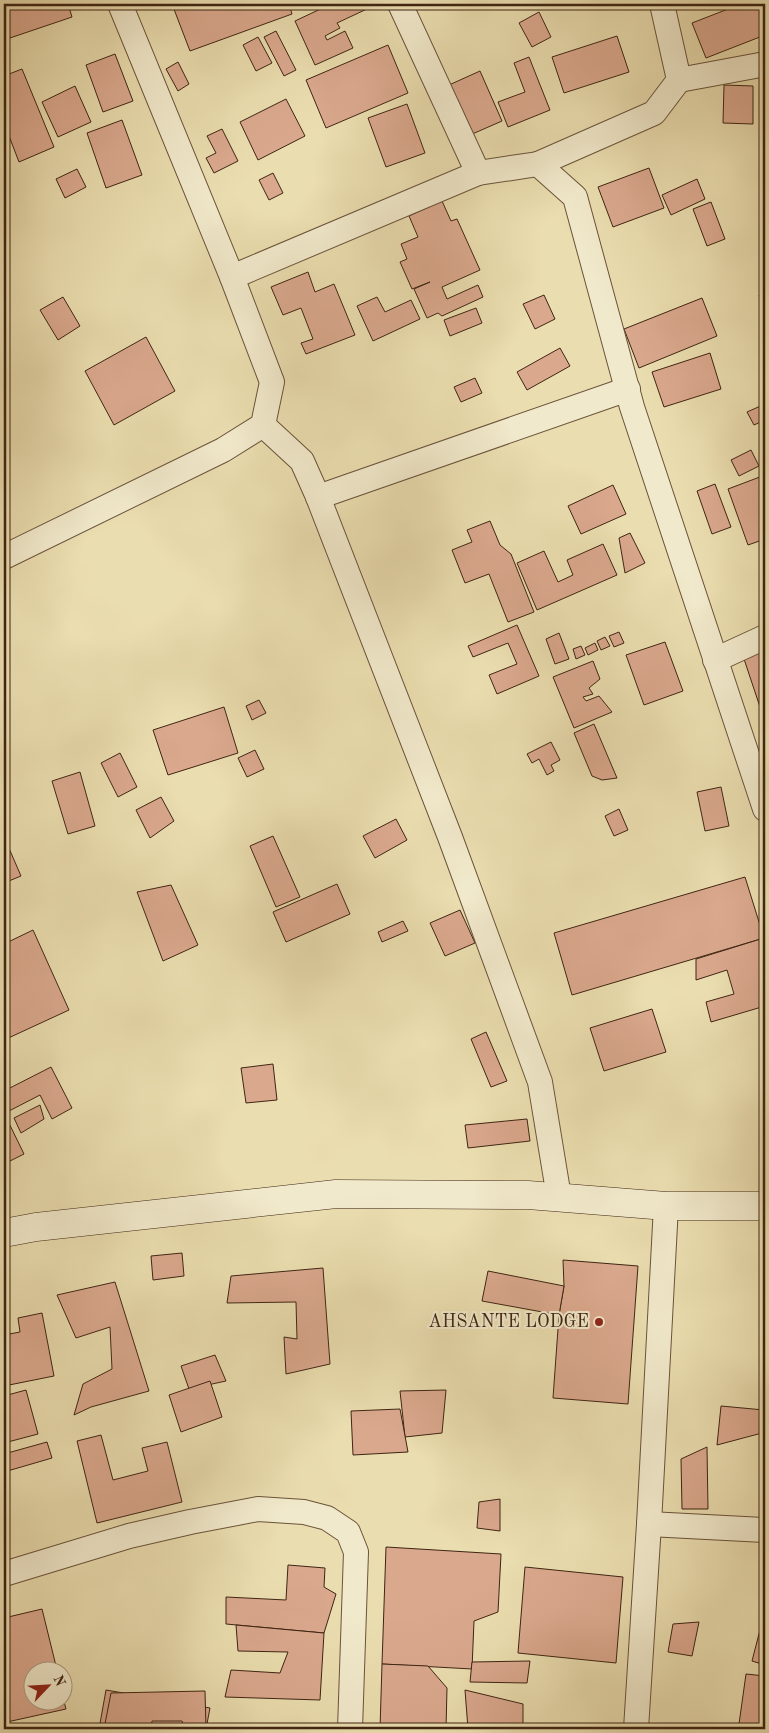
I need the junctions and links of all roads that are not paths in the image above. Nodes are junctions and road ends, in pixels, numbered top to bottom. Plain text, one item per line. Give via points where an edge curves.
1 (120, 4) edge
2 (400, 4) edge
3 (662, 4) edge
4 (765, 64) edge
5 (679, 80) junction
6 (538, 164) junction
7 (478, 173) junction
8 (232, 277) junction
9 (628, 388) junction
10 (263, 425) junction
11 (318, 497) junction
12 (4, 557) edge
13 (765, 638) edge
14 (715, 660) junction
15 (765, 809) edge
16 (559, 1197) junction
17 (666, 1206) junction
18 (765, 1206) edge
19 (4, 1233) edge
20 (649, 1524) junction
21 (765, 1530) edge
22 (4, 1574) edge
23 (350, 1729) edge
24 (636, 1729) edge

1 - 8 street
2 - 7 street
3 - 5 street
4 - 5 street
5 - 6 street via 654,113
6 - 7 street
6 - 9 street via 575,197
7 - 8 street
8 - 10 street via 272,382
9 - 11 street
9 - 14 street
10 - 11 street via 302,461
10 - 12 street via 223,450
11 - 16 street via 450,837 540,1082
13 - 14 street
14 - 15 street
16 - 17 main road
16 - 19 main road via 336,1194
17 - 18 main road
17 - 20 street
20 - 21 street
20 - 24 street
22 - 23 street via 129,1536 258,1510 304,1512 328,1518 348,1532 356,1552

